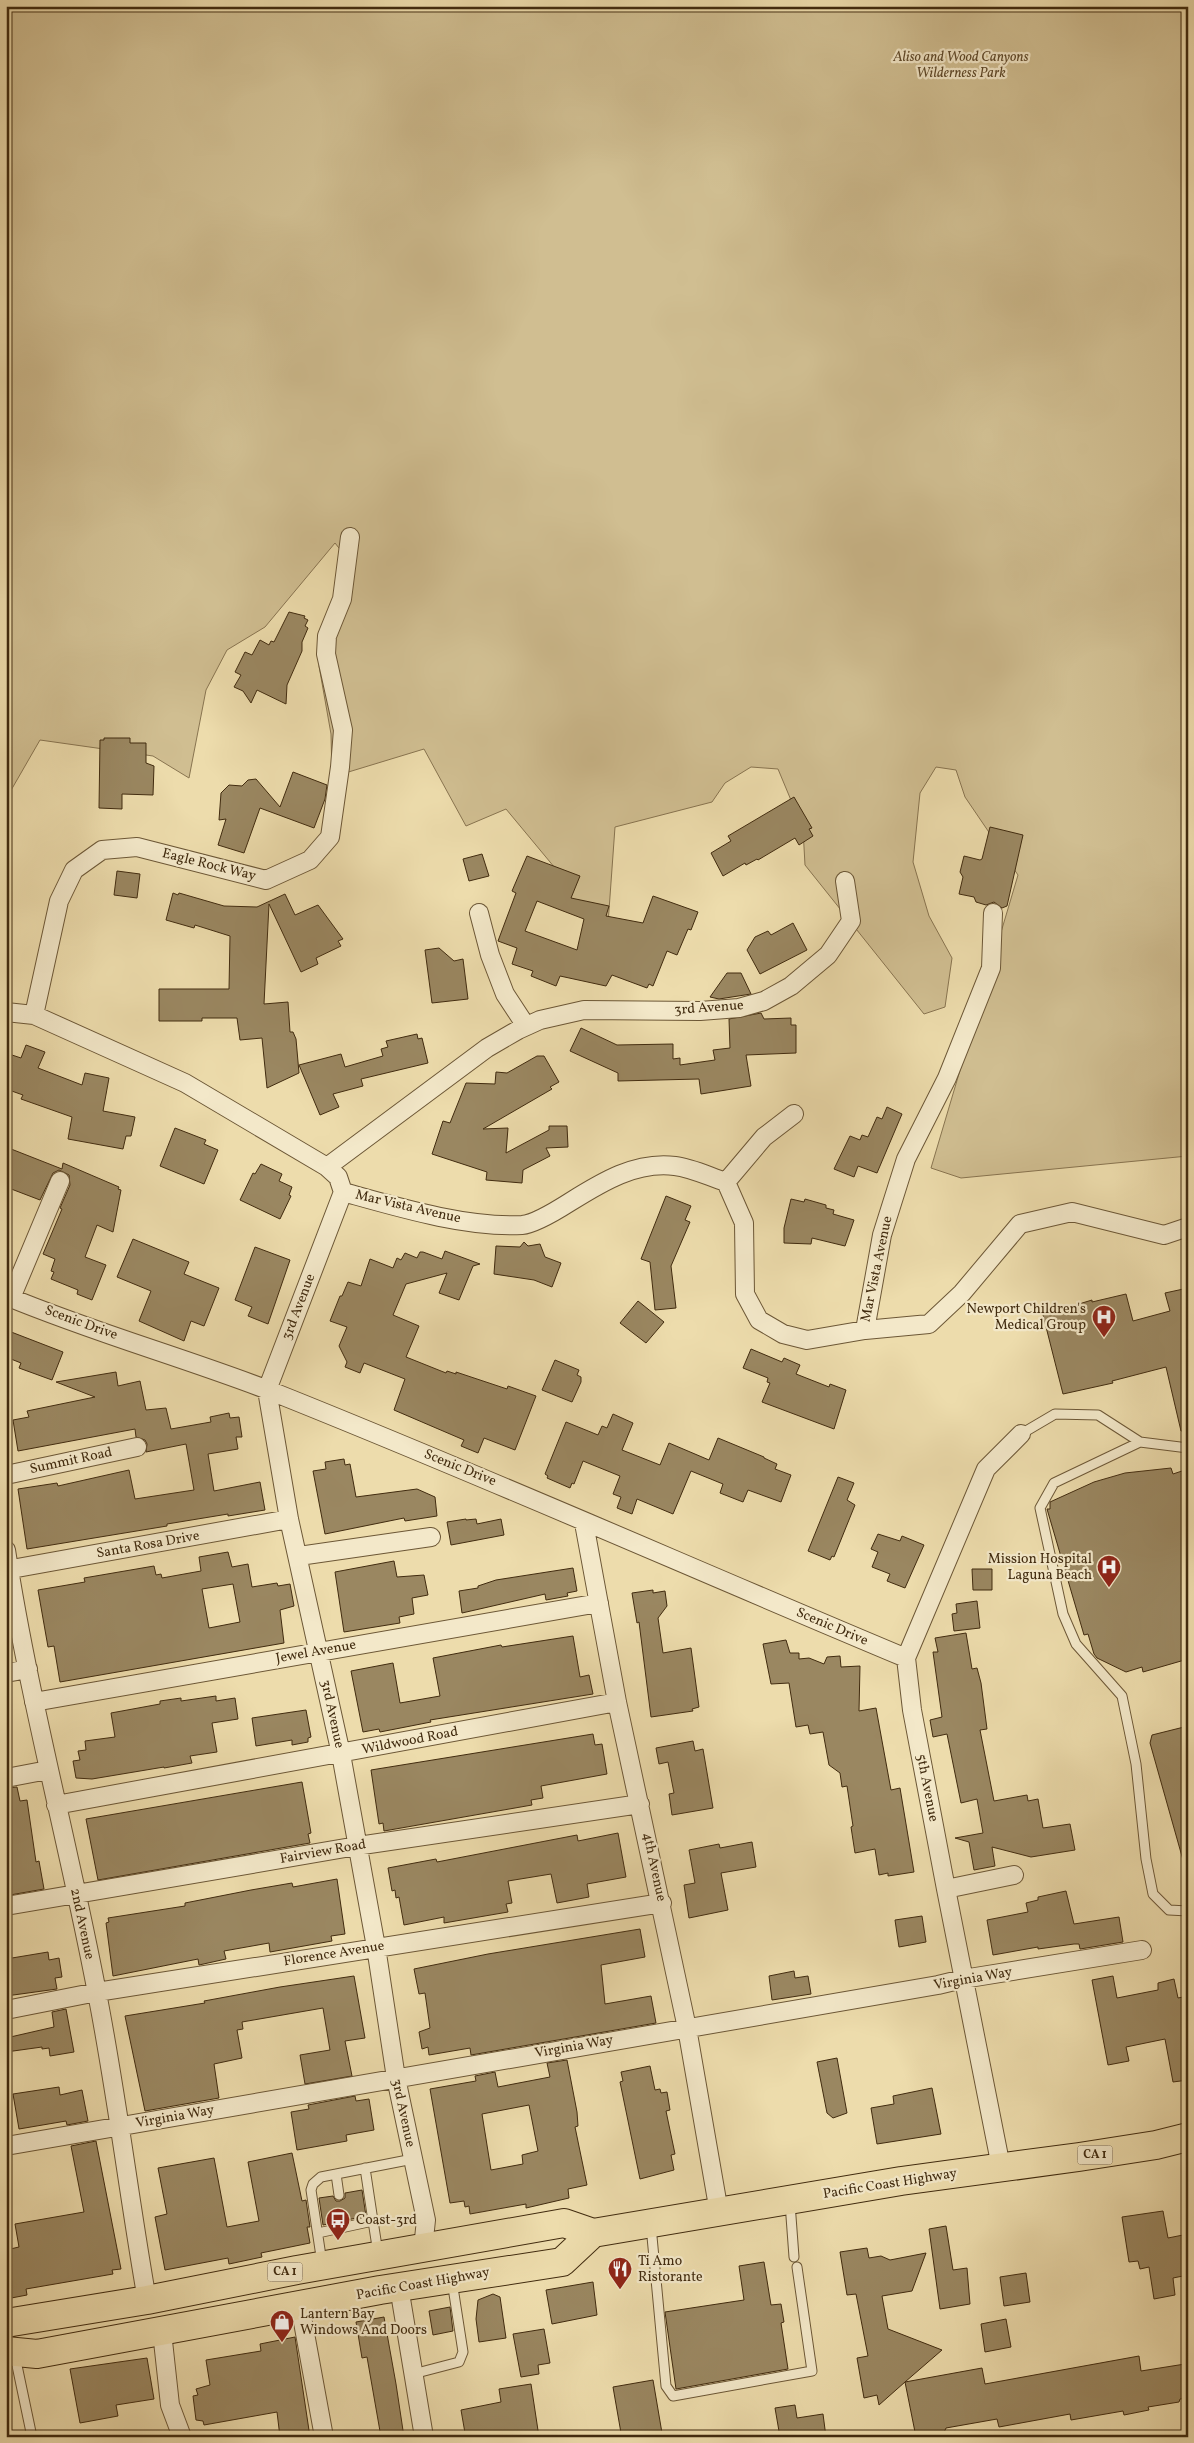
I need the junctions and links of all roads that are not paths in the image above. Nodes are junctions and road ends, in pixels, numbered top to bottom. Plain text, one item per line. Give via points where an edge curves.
1 (350, 537) dead end
2 (845, 880) dead end
3 (479, 912) dead end
4 (992, 913) dead end
5 (6, 1012) edge
6 (34, 1015) junction
7 (526, 1026) junction
8 (794, 1114) dead end
9 (327, 1168) junction
10 (60, 1182) dead end
11 (726, 1182) junction
12 (343, 1192) junction
13 (1188, 1227) edge
14 (8, 1297) edge
15 (865, 1330) junction
16 (267, 1390) junction
17 (1021, 1434) joint
18 (1140, 1442) junction
19 (136, 1447) dead end
20 (1188, 1448) edge
21 (6, 1476) edge
22 (289, 1519) junction
23 (584, 1523) junction
24 (431, 1537) dead end
25 (6, 1550) edge
26 (299, 1556) junction
27 (8, 1570) edge
28 (599, 1603) junction
29 (319, 1651) junction
30 (906, 1658) junction
31 (28, 1669) junction
32 (6, 1673) edge
33 (34, 1702) junction
34 (617, 1702) junction
35 (341, 1754) junction
36 (48, 1770) junction
37 (6, 1778) edge
38 (640, 1804) junction
39 (56, 1805) junction
40 (357, 1846) junction
41 (1014, 1875) dead end
42 (946, 1889) junction
43 (76, 1895) junction
44 (662, 1903) junction
45 (6, 1906) edge
46 (1188, 1911) edge
47 (376, 1947) junction
48 (1142, 1950) dead end
49 (963, 1979) junction
50 (97, 1992) junction
51 (6, 2010) edge
52 (687, 2028) junction
53 (396, 2078) junction
54 (121, 2127) junction
55 (1188, 2137) edge
56 (6, 2146) edge
57 (413, 2159) junction
58 (1001, 2167) junction
59 (365, 2168) junction
60 (336, 2174) junction
61 (339, 2194) dead end
62 (790, 2200) junction
63 (719, 2212) junction
64 (373, 2221) junction
65 (651, 2223) junction
66 (318, 2233) junction
67 (592, 2233) junction
68 (435, 2246) junction
69 (378, 2256) junction
70 (794, 2257) dead end
71 (323, 2266) junction
72 (797, 2266) dead end
73 (452, 2278) junction
74 (399, 2287) junction
75 (147, 2300) junction
76 (291, 2308) junction
77 (235, 2318) junction
78 (6, 2324) edge
79 (162, 2332) junction
80 (10, 2351) edge
81 (413, 2374) junction
82 (32, 2437) edge
83 (182, 2437) edge
84 (324, 2437) edge
85 (424, 2437) edge

1 - 6 street, Eagle Rock Way via 342,598 327,636 326,654 343,730 330,837 310,860 266,880 137,847 102,850 74,870 60,900
2 - 7 street, 3rd Avenue via 851,921 828,955 791,986 764,1002 739,1008 700,1010 584,1010
3 - 7 street via 490,955 505,994
4 - 15 street, Mar Vista Avenue via 991,968 947,1078 906,1159 882,1235
5 - 6 street, Mar Vista Avenue
6 - 9 street, Mar Vista Avenue via 186,1083
7 - 9 street, 3rd Avenue via 488,1048
8 - 11 street via 764,1137
9 - 12 street, Mar Vista Avenue via 338,1177
10 - 14 street
11 - 12 street, Mar Vista Avenue via 676,1166 646,1166 628,1170 591,1188 559,1210 524,1225 474,1222 424,1213
11 - 15 street, Mar Vista Avenue via 744,1223 745,1294 760,1320 783,1334 807,1340
12 - 16 street, 3rd Avenue
13 - 15 street via 1164,1235 1072,1212 1020,1224 962,1293 929,1324
14 - 16 street, Scenic Drive
16 - 22 street, 3rd Avenue
16 - 23 street, Scenic Drive via 507,1487
17 - 18 lane via 1055,1414 1098,1415
17 - 30 street, 5th Avenue via 986,1469
18 - 20 lane
18 - 46 lane via 1054,1482 1040,1508 1063,1614 1076,1644 1122,1696 1136,1764 1153,1894 1169,1910
19 - 21 street, Summit Road
22 - 26 street, 3rd Avenue
22 - 27 street, Santa Rosa Drive
23 - 28 street, 4th Avenue
23 - 30 street, Scenic Drive
24 - 26 street
25 - 27 street, 2nd Avenue
26 - 29 street, 3rd Avenue
27 - 31 street, 2nd Avenue
28 - 29 street, Jewel Avenue
28 - 34 street, 4th Avenue
29 - 33 street, Jewel Avenue
29 - 35 street, 3rd Avenue
30 - 42 street, 5th Avenue via 912,1710
31 - 32 street
31 - 33 street, 2nd Avenue
33 - 36 street, 2nd Avenue
34 - 35 street, Wildwood Road
34 - 38 street, 4th Avenue
35 - 39 street, Wildwood Road
35 - 40 street, 3rd Avenue
36 - 37 street
36 - 39 street, 2nd Avenue
38 - 40 street, Fairview Road
38 - 44 street, 4th Avenue
39 - 43 street, 2nd Avenue
40 - 43 street, Fairview Road
40 - 47 street, 3rd Avenue
41 - 42 street
42 - 49 street, 5th Avenue
43 - 45 street, Fairview Road
43 - 50 street, 2nd Avenue
44 - 47 street, Florence Avenue
44 - 52 street, 4th Avenue
47 - 50 street, Florence Avenue
47 - 53 street, 3rd Avenue
48 - 49 street, Virginia Way
49 - 52 street, Virginia Way
49 - 58 street, 5th Avenue
50 - 51 street, Florence Avenue
50 - 54 street, 2nd Avenue
52 - 53 street, Virginia Way
52 - 63 street, 4th Avenue
53 - 54 street, Virginia Way
53 - 57 street, 3rd Avenue
54 - 56 street, Virginia Way
54 - 75 street, 2nd Avenue
55 - 58 highway, Pacific Coast Highway / CA 1 via 1079,2158
57 - 59 lane
57 - 68 street, 3rd Avenue via 427,2227
58 - 62 highway, Pacific Coast Highway / CA 1
59 - 60 lane
59 - 64 lane
60 - 61 lane
60 - 66 lane via 317,2179 311,2190
62 - 63 highway, Pacific Coast Highway / CA 1
62 - 70 lane
63 - 65 highway, Pacific Coast Highway / CA 1
64 - 66 lane via 344,2224
64 - 69 lane
65 - 67 highway, Pacific Coast Highway / CA 1
65 - 72 lane via 666,2386 673,2396 812,2371
66 - 71 lane
67 - 68 highway, Pacific Coast Highway / CA 1 via 564,2223
67 - 73 highway, Pacific Coast Highway via 562,2262
68 - 69 highway, Pacific Coast Highway / CA 1
68 - 73 highway
68 - 76 highway via 403,2271 390,2276 291,2293 283,2299
69 - 71 highway, Pacific Coast Highway / CA 1
71 - 75 highway, Pacific Coast Highway / CA 1
73 - 74 highway, Pacific Coast Highway
73 - 81 lane via 463,2352 459,2362
74 - 76 highway, Pacific Coast Highway
74 - 81 street
75 - 77 highway via 171,2312 198,2309 219,2311
75 - 78 highway, Pacific Coast Highway / CA 1
75 - 80 highway via 137,2315 125,2323 36,2336
76 - 77 highway, Pacific Coast Highway
76 - 84 street
77 - 79 highway, Pacific Coast Highway
79 - 80 highway, Pacific Coast Highway via 37,2354
79 - 83 street via 170,2405
80 - 82 lane
81 - 85 street

